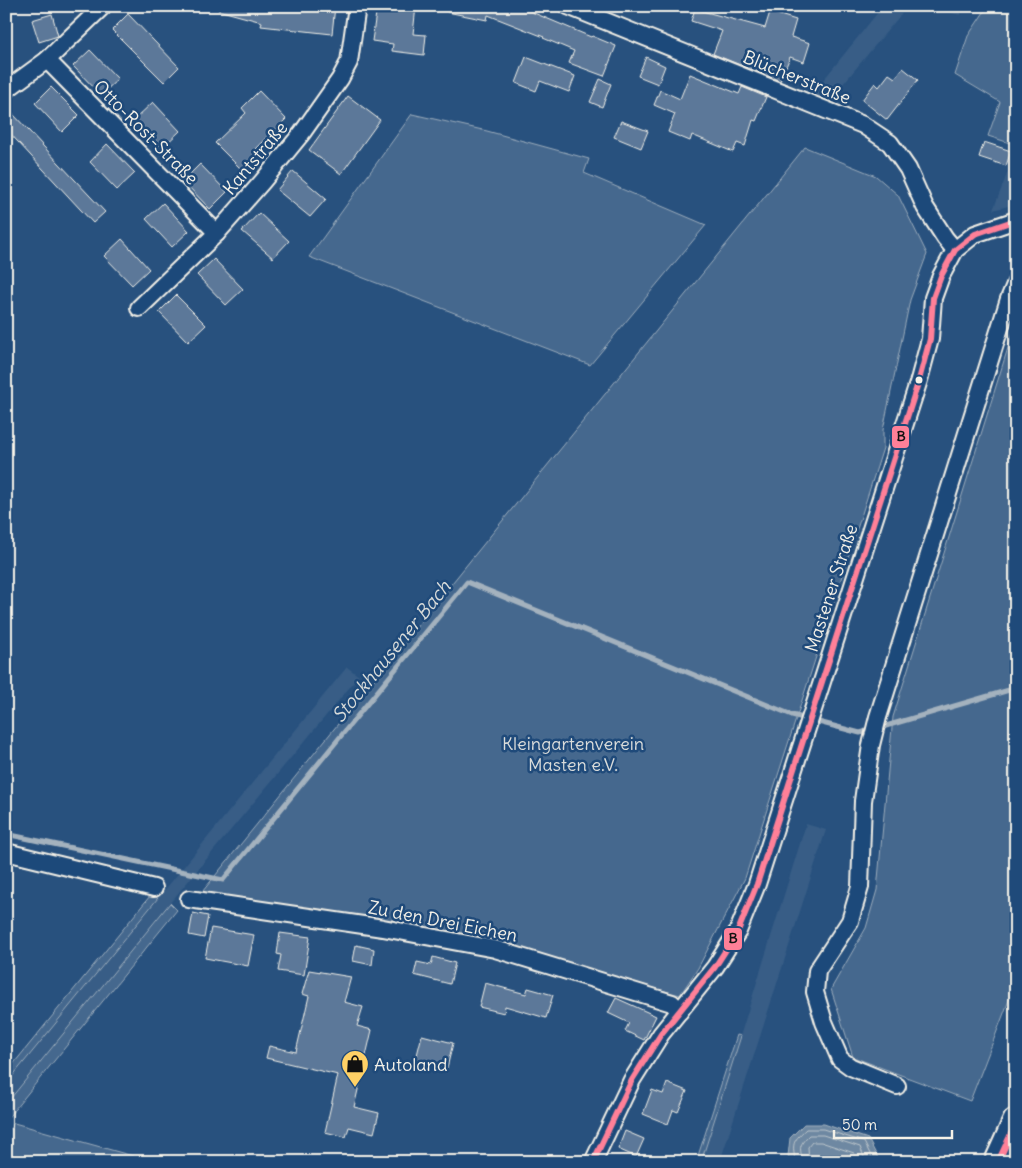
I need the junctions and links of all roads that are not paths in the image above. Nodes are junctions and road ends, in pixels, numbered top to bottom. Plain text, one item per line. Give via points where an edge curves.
1 (104, 6) edge
2 (357, 6) edge
3 (568, 6) edge
4 (47, 60) junction
5 (6, 90) edge
6 (1016, 220) edge
7 (217, 233) junction
8 (956, 250) junction
9 (1016, 282) edge
10 (139, 308) dead end
11 (6, 852) edge
12 (154, 888) dead end
13 (188, 899) dead end
14 (680, 1012) junction
15 (897, 1086) dead end
16 (1016, 1122) edge
17 (594, 1162) edge
18 (998, 1162) edge

1 - 4 street
2 - 7 street, Kantstraße via 349,62 340,79 302,133
3 - 8 street, Blücherstraße via 863,125 890,144 908,169 925,207
4 - 5 street
4 - 7 street, Otto-Rost-Straße
6 - 8 street, Mastener Straße via 975,234
7 - 10 street, Kantstraße
8 - 14 street, Mastener Straße via 933,298 930,338 919,380 757,884 738,931
9 - 15 street via 878,717 863,801 860,887 850,921 817,971 815,992 840,1059 851,1067
11 - 12 street
13 - 14 street, Zu den Drei Eichen via 383,928 495,949 672,1003
14 - 17 street, Mastener Straße via 661,1034 632,1080
16 - 18 main road

